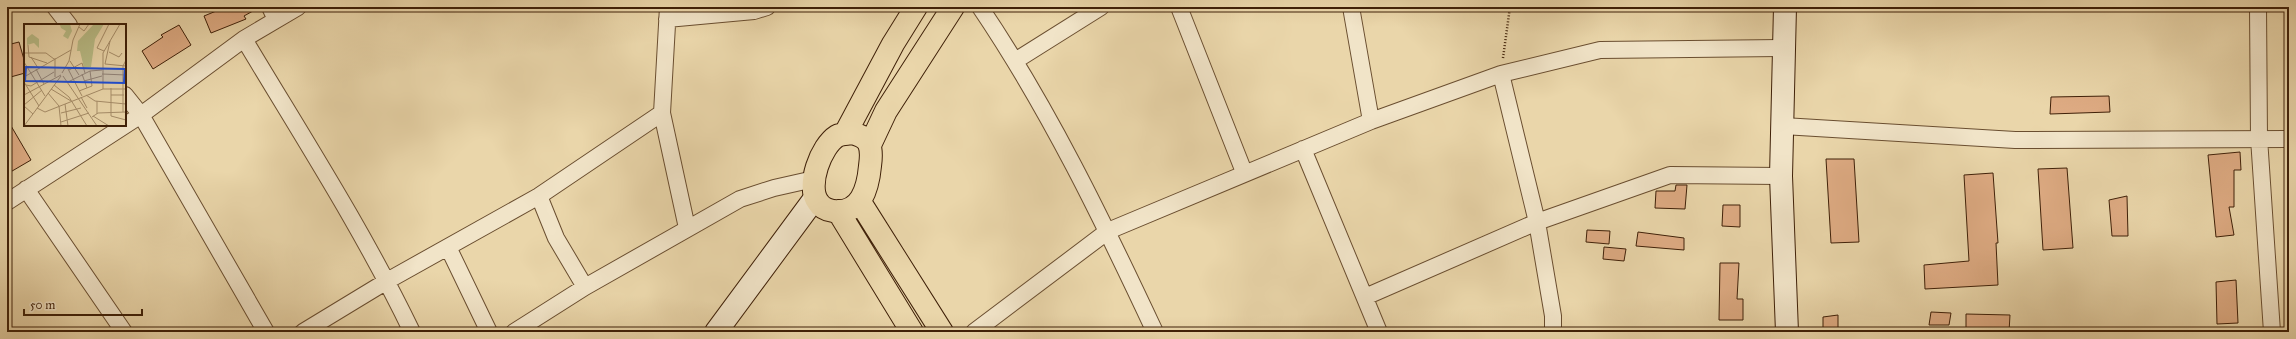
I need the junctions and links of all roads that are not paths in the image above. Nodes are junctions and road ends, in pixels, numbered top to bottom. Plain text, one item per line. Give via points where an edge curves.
1 (55, 7) edge
2 (298, 7) edge
3 (767, 7) edge
4 (916, 7) edge
5 (953, 7) edge
6 (980, 7) edge
7 (1101, 7) edge
8 (1179, 7) edge
9 (1351, 7) edge
10 (1784, 7) edge
11 (2258, 7) edge
12 (668, 13) edge
13 (273, 14) edge
14 (68, 24) edge
15 (244, 39) junction
16 (1784, 48) junction
17 (1015, 61) junction
18 (1501, 74) junction
19 (126, 96) edge
20 (662, 113) junction
21 (141, 115) junction
22 (1371, 121) junction
23 (126, 125) edge
24 (124, 126) edge
25 (1783, 126) junction
26 (845, 134) junction
27 (2259, 138) junction
28 (2289, 139) edge
29 (870, 146) junction
30 (1303, 149) junction
31 (1244, 172) junction
32 (1781, 176) junction
33 (814, 188) junction
34 (26, 189) junction
35 (539, 196) junction
36 (7, 202) edge
37 (860, 202) junction
38 (838, 211) junction
39 (1538, 222) junction
40 (687, 228) junction
41 (1108, 231) junction
42 (448, 247) junction
43 (387, 281) junction
44 (585, 287) junction
45 (1364, 297) junction
46 (124, 332) edge
47 (266, 332) edge
48 (303, 332) edge
49 (412, 332) edge
50 (489, 332) edge
51 (514, 332) edge
52 (716, 332) edge
53 (912, 332) edge
54 (942, 332) edge
55 (974, 332) edge
56 (1155, 332) edge
57 (1379, 332) edge
58 (1553, 332) edge
59 (1786, 332) edge
60 (2272, 332) edge

1 - 14 street
2 - 13 street
3 - 12 street via 754,11
4 - 26 highway via 893,44
5 - 29 highway via 886,111
6 - 17 street
7 - 17 street
8 - 31 street
9 - 22 street
10 - 16 street
11 - 27 street
12 - 20 street
13 - 15 street
15 - 21 street
15 - 43 street
16 - 18 street via 1600,50
16 - 25 street
17 - 41 street
18 - 22 street
18 - 39 street
19 - 21 street
20 - 35 street
20 - 40 street
21 - 23 street
21 - 47 street
22 - 30 street
24 - 34 street
25 - 27 street via 2015,140
25 - 32 street
26 - 29 highway via 860,135
26 - 33 highway via 829,144 822,155
27 - 28 street
27 - 60 street
29 - 37 highway via 869,174
30 - 31 street
30 - 45 street
31 - 41 street
32 - 39 street via 1670,175
32 - 59 street
33 - 38 highway via 820,206
33 - 40 street via 774,188 740,199
33 - 52 street
34 - 36 street
34 - 46 street
35 - 42 street
35 - 44 street via 556,238
37 - 38 highway via 853,208
37 - 54 highway
38 - 53 highway
39 - 45 street
39 - 58 street via 1553,316
40 - 44 street
41 - 55 street
41 - 56 street
42 - 43 street
42 - 50 street
43 - 48 street
43 - 49 street
44 - 51 street
45 - 57 street

